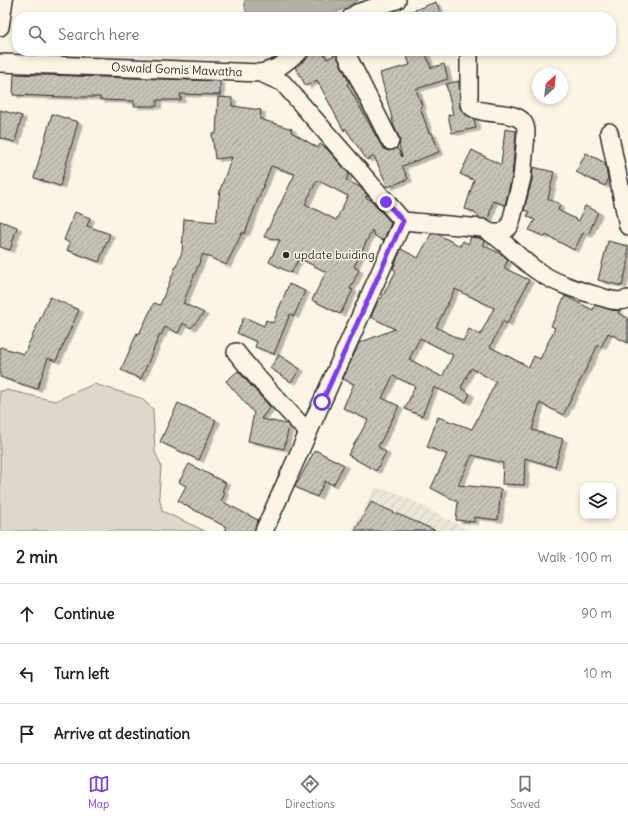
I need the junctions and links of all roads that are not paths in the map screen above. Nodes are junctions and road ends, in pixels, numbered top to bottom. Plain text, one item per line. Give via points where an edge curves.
1 (4, 0) edge
2 (397, 0) edge
3 (360, 12) edge
4 (0, 27) edge
5 (293, 56) edge
6 (348, 56) edge
7 (469, 56) edge
8 (0, 63) edge
9 (261, 73) junction
10 (609, 132) dead end
11 (390, 140) dead end
12 (403, 221) junction
13 (628, 226) edge
14 (493, 233) junction
15 (628, 299) edge
16 (236, 352) dead end
17 (308, 432) junction
18 (264, 531) edge

1 - 4 street
2 - 3 street
5 - 9 street, Oswald Gomis Mawatha via 279,67
6 - 11 street
7 - 14 street via 469,104 478,110 518,118 526,127 522,178 511,222 502,233
8 - 9 street, Oswald Gomis Mawatha
9 - 12 street via 283,83
10 - 13 street
12 - 14 street via 471,226
12 - 17 street
14 - 15 street via 549,278 603,298 618,301
16 - 17 street
17 - 18 street

